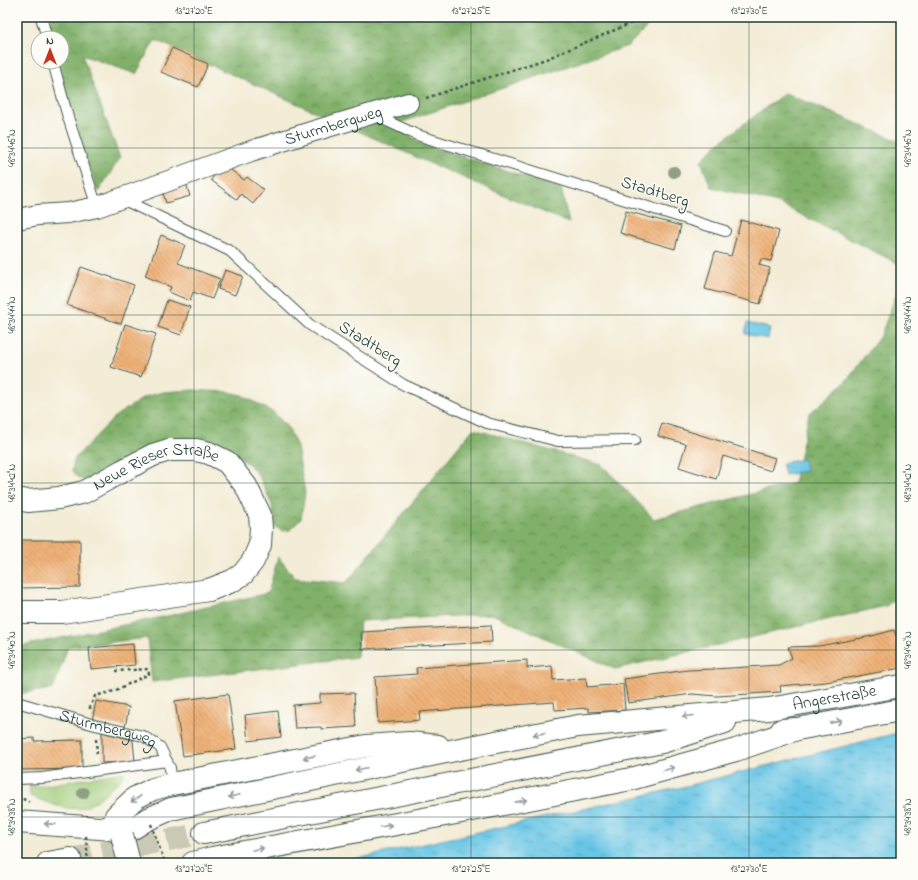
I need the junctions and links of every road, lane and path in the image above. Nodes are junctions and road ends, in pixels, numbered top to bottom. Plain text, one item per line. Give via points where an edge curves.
1 (41, 17) edge
2 (646, 17) edge
3 (45, 30) edge
4 (55, 70) edge
5 (408, 103) joint
6 (371, 114) junction
7 (120, 198) junction
8 (97, 207) junction
9 (17, 219) edge
10 (725, 231) dead end
11 (635, 440) dead end
12 (17, 499) edge
13 (17, 612) edge
14 (116, 671) dead end
15 (901, 686) edge
16 (17, 702) edge
17 (769, 709) junction
18 (901, 710) edge
19 (93, 725) junction
20 (797, 729) junction
21 (662, 742) junction
22 (460, 749) junction
23 (167, 761) junction
24 (98, 771) junction
25 (17, 779) edge
26 (172, 784) junction
27 (17, 822) edge
28 (128, 829) junction
29 (204, 833) tunnel mouth
30 (86, 836) dead end
31 (79, 861) edge
32 (48, 863) edge
33 (129, 863) edge
34 (165, 863) edge
35 (193, 863) edge

1 - 3 lane
2 - 5 path via 546,59
4 - 8 lane
5 - 6 street, Sturmbergweg
6 - 7 street, Sturmbergweg via 251,151
6 - 10 lane, Stadtberg via 417,135
7 - 8 street, Sturmbergweg
7 - 11 lane, Stadtberg via 230,251 310,325 404,385 486,423 558,442
8 - 9 street, Sturmbergweg
12 - 13 main road, Neue Rieser Straße via 28,501 59,498 84,492 153,455 169,450 196,450 227,462 246,486 260,515 261,528 260,545 253,561 243,574 209,590 62,612
14 - 19 path via 148,669 149,674 114,691 94,696 90,707
15 - 17 main road, Angerstraße
16 - 19 lane, Sturmbergweg
17 - 21 main road
17 -> 22 main road via 578,726
20 -> 18 main road, Angerstraße
19 - 23 lane, Sturmbergweg via 143,736 160,746
19 - 24 path
20 - 21 main road
35 -> 20 main road via 631,779 736,750
21 - 29 main road
22 -> 26 main road via 409,744 375,745
22 -> 28 main road via 171,809
23 - 24 lane
23 - 26 lane, Sturmbergweg
24 - 25 lane
26 -> 28 main road via 135,798 116,816
28 -> 27 main road
28 - 33 main road, bridge
28 - 34 path, bridge
30 - 31 path, bridge
31 - 32 main road

